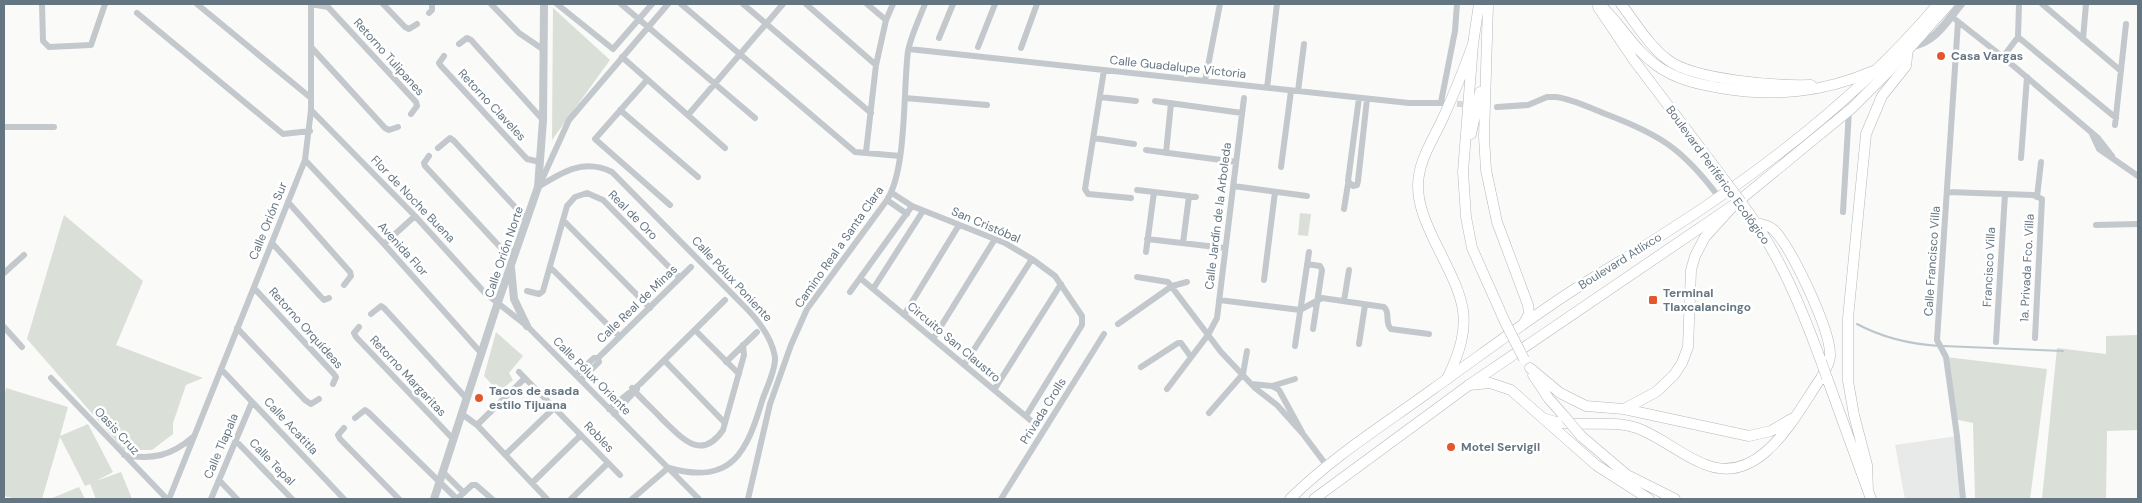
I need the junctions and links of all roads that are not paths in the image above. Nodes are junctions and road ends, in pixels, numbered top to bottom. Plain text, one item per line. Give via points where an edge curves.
1 (42, 4) edge
2 (105, 4) edge
3 (197, 4) edge
4 (311, 4) edge
5 (382, 4) edge
6 (432, 4) edge
7 (491, 4) edge
8 (544, 4) edge
9 (557, 4) edge
10 (622, 4) edge
11 (652, 4) edge
12 (668, 4) edge
13 (681, 4) edge
14 (743, 4) edge
15 (783, 4) edge
16 (806, 4) edge
17 (867, 4) edge
18 (893, 4) edge
19 (925, 4) edge
20 (953, 4) edge
21 (995, 4) edge
22 (1037, 4) edge
23 (1220, 4) edge
24 (1277, 4) edge
25 (1457, 4) edge
26 (1479, 4) edge
27 (1488, 4) edge
28 (1595, 4) edge
29 (1599, 4) edge
30 (1620, 4) edge
31 (1961, 4) edge
32 (2019, 4) edge
33 (2042, 4) edge
34 (2086, 4) edge
35 (1942, 8) edge
36 (137, 13) dead end
37 (428, 14) dead end
38 (639, 19) junction
39 (886, 20) junction
40 (1958, 22) junction
41 (766, 23) junction
42 (417, 24) dead end
43 (2126, 24) dead end
44 (648, 26) junction
45 (2018, 37) junction
46 (939, 38) dead end
47 (2083, 39) junction
48 (459, 44) dead end
49 (1304, 44) dead end
50 (1473, 44) junction
51 (311, 47) junction
52 (978, 47) dead end
53 (1910, 47) junction
54 (1021, 48) dead end
55 (909, 49) junction
56 (544, 50) junction
57 (740, 54) junction
58 (444, 56) dead end
59 (2003, 56) junction
60 (622, 57) junction
61 (876, 65) junction
62 (1485, 67) junction
63 (1104, 70) junction
64 (1875, 70) junction
65 (2120, 71) junction
66 (2027, 77) junction
67 (647, 80) junction
68 (1205, 81) junction
69 (715, 84) junction
70 (1267, 88) junction
71 (1294, 91) junction
72 (1100, 97) junction
73 (311, 98) junction
74 (904, 98) junction
75 (1244, 98) dead end
76 (1359, 98) junction
77 (1367, 99) junction
78 (1136, 101) dead end
79 (1155, 101) dead end
80 (1170, 103) junction
81 (987, 105) dead end
82 (1497, 107) dead end
83 (311, 110) junction
84 (620, 110) junction
85 (1849, 110) junction
86 (1242, 113) junction
87 (411, 114) dead end
88 (871, 114) junction
89 (688, 115) junction
90 (755, 118) dead end
91 (543, 120) junction
92 (4, 127) edge
93 (54, 127) dead end
94 (398, 127) dead end
95 (310, 131) junction
96 (1094, 138) junction
97 (1134, 144) dead end
98 (438, 148) dead end
99 (726, 148) dead end
100 (1146, 150) dead end
101 (866, 152) junction
102 (1166, 153) junction
103 (429, 156) dead end
104 (900, 156) junction
105 (2021, 158) dead end
106 (305, 160) junction
107 (540, 162) junction
108 (1236, 162) junction
109 (2041, 162) dead end
110 (1281, 167) dead end
111 (1462, 172) junction
112 (698, 176) dead end
113 (2138, 176) edge
114 (1348, 184) junction
115 (1233, 186) junction
116 (538, 187) junction
117 (1137, 190) dead end
118 (1154, 192) junction
119 (1275, 192) junction
120 (1948, 192) junction
121 (892, 193) junction
122 (2005, 194) junction
123 (1188, 196) junction
124 (1307, 196) dead end
125 (1718, 196) junction
126 (1196, 197) dead end
127 (1131, 198) dead end
128 (2039, 198) junction
129 (887, 200) junction
130 (288, 202) junction
131 (1735, 204) junction
132 (670, 205) dead end
133 (912, 206) junction
134 (1344, 209) dead end
135 (923, 211) junction
136 (1843, 212) dead end
137 (907, 214) junction
138 (415, 216) junction
139 (527, 220) junction
140 (563, 220) junction
141 (1756, 222) junction
142 (2138, 224) edge
143 (959, 225) junction
144 (2096, 225) dead end
145 (1666, 233) junction
146 (1147, 239) junction
147 (995, 240) junction
148 (272, 243) junction
149 (1184, 243) junction
150 (384, 244) junction
151 (1675, 247) junction
152 (1225, 248) junction
153 (516, 251) junction
154 (1146, 252) dead end
155 (1309, 252) dead end
156 (24, 255) dead end
157 (1032, 259) junction
158 (1307, 264) junction
159 (510, 266) junction
160 (550, 267) junction
161 (691, 267) dead end
162 (1349, 270) dead end
163 (4, 274) edge
164 (680, 278) junction
165 (860, 278) junction
166 (1137, 278) dead end
167 (1264, 280) dead end
168 (1187, 282) dead end
169 (1061, 284) junction
170 (344, 285) dead end
171 (1172, 286) junction
172 (254, 288) junction
173 (873, 289) junction
174 (527, 291) dead end
175 (850, 292) dead end
176 (329, 298) dead end
177 (725, 300) dead end
178 (1218, 300) junction
179 (1318, 300) junction
180 (1344, 301) junction
181 (497, 305) junction
182 (1365, 305) junction
183 (650, 308) junction
184 (1300, 310) junction
185 (371, 314) dead end
186 (904, 315) junction
187 (1524, 323) junction
188 (1118, 324) dead end
189 (527, 326) junction
190 (359, 327) dead end
191 (4, 328) edge
192 (237, 328) junction
193 (1314, 329) dead end
194 (695, 330) junction
195 (757, 332) dead end
196 (1104, 334) dead end
197 (1429, 334) dead end
198 (1208, 335) junction
199 (620, 337) junction
200 (2035, 338) dead end
201 (933, 339) junction
202 (1996, 342) dead end
203 (1360, 344) dead end
204 (743, 345) junction
205 (1295, 346) dead end
206 (22, 348) dead end
207 (1247, 352) dead end
208 (482, 354) junction
209 (1191, 357) junction
210 (598, 358) junction
211 (775, 359) junction
212 (664, 360) junction
213 (785, 361) junction
214 (726, 362) junction
215 (1527, 364) junction
216 (964, 365) junction
217 (1141, 367) dead end
218 (221, 369) junction
219 (519, 372) dead end
220 (738, 374) junction
221 (1243, 374) junction
222 (576, 375) junction
223 (51, 378) dead end
224 (525, 378) junction
225 (1295, 379) dead end
226 (581, 380) junction
227 (1447, 380) junction
228 (333, 384) dead end
229 (1252, 384) junction
230 (1469, 385) junction
231 (1272, 386) junction
232 (1167, 389) dead end
233 (634, 390) junction
234 (994, 390) junction
235 (319, 399) dead end
236 (467, 399) junction
237 (252, 402) junction
238 (554, 408) junction
239 (1624, 409) junction
240 (612, 411) junction
241 (463, 412) junction
242 (1209, 413) dead end
243 (1026, 416) junction
244 (1794, 417) junction
245 (355, 418) dead end
246 (1543, 418) junction
247 (725, 422) junction
248 (478, 423) junction
249 (1035, 424) dead end
250 (344, 428) dead end
251 (1303, 434) junction
252 (581, 435) junction
253 (194, 436) junction
254 (454, 440) junction
255 (236, 441) junction
256 (123, 454) junction
257 (505, 455) junction
258 (608, 463) junction
259 (1327, 466) junction
260 (668, 468) junction
261 (443, 472) junction
262 (620, 475) dead end
263 (220, 480) junction
264 (440, 482) junction
265 (532, 483) junction
266 (464, 493) junction
267 (1869, 495) edge
268 (168, 499) edge
269 (211, 499) edge
270 (237, 499) edge
271 (292, 499) edge
272 (344, 499) edge
273 (399, 499) edge
274 (434, 499) edge
275 (457, 499) edge
276 (492, 499) edge
277 (547, 499) edge
278 (571, 499) edge
279 (634, 499) edge
280 (699, 499) edge
281 (748, 499) edge
282 (1001, 499) edge
283 (1290, 499) edge
284 (1314, 499) edge
285 (1648, 499) edge
286 (1675, 499) edge
287 (1963, 499) edge

1 - 2 street via 43,40 49,47 91,45
3 - 73 street
4 - 51 street, Calle Orión Sur
4 - 87 street, Retorno Tulipanes via 328,7 416,102 418,106
5 - 42 street via 405,27 409,29
6 - 37 street via 434,6
7 - 56 street via 519,34
8 - 56 street, Calle Orión Norte
9 - 38 street via 613,49
10 - 38 street
11 - 38 street
12 - 44 street
13 - 57 street
14 - 41 street
15 - 41 street
16 - 61 street
17 - 39 street
18 - 39 street
19 - 55 street, Camino Real a Santa Clara
20 - 46 street
21 - 52 street
22 - 54 street
23 - 68 street
24 - 70 street
25 - 77 street, Calle Guadalupe Victoria via 1443,103
26 - 50 main road
27 - 62 main road
28 - 141 main road, Boulevard Periférico Ecológico, bridge
29 - 64 main road via 1654,64 1671,75 1695,83 1745,92 1788,93 1838,85
30 - 64 main road via 1659,52 1691,71 1800,86 1832,82
31 - 35 street
32 - 45 street
33 - 47 street
34 - 47 street
35 - 40 street
35 - 53 main road, Boulevard Atlixco
35 - 64 main road, Boulevard Atlixco
36 - 95 street via 283,134
38 - 44 street
39 - 61 street
40 - 59 street
40 - 120 street, Calle Francisco Villa
41 - 57 street
41 - 88 street
43 - 65 street
44 - 60 street
44 - 69 street
45 - 59 street
45 - 65 street via 2115,122
47 - 65 street
48 - 91 street via 467,38 471,40
49 - 71 street
50 - 111 main road
50 - 227 main road via 1418,178 1419,201 1424,217 1464,310 1464,337
51 - 73 street, Calle Orión Sur
51 - 94 street via 386,128
53 - 85 main road, Boulevard Atlixco
53 - 267 main road via 1906,66 1882,96 1866,134 1848,318 1848,381 1867,465
55 - 63 street, Calle Guadalupe Victoria
55 - 74 street, Camino Real a Santa Clara
56 - 91 street, Calle Orión Norte
57 - 69 street
57 - 101 street via 855,152
58 - 107 street, Retorno Claveles via 439,63 441,66 527,159
59 - 66 street
60 - 67 street
60 - 116 street via 569,120
61 - 88 street
62 - 111 main road
62 - 187 main road via 1484,137 1488,179 1502,238 1529,308
63 - 68 street, Calle Guadalupe Victoria
63 - 72 street
64 - 125 main road, Boulevard Atlixco via 1797,137
66 - 105 street
66 - 113 street
67 - 84 street
67 - 89 street
68 - 70 street, Calle Guadalupe Victoria
69 - 89 street
69 - 90 street
70 - 71 street, Calle Guadalupe Victoria
71 - 76 street, Calle Guadalupe Victoria
71 - 110 street
72 - 78 street
72 - 96 street
73 - 83 street, Calle Orión Sur
74 - 81 street
74 - 104 street, Camino Real a Santa Clara
75 - 86 street, Calle Jardín de la Arboleda
76 - 77 street, Calle Guadalupe Victoria
76 - 114 street
77 - 114 street via 1358,181 1357,185
79 - 80 street
80 - 86 street
80 - 102 street
82 - 125 street via 1528,106 1556,97 1616,118 1660,138 1686,158
83 - 95 street, Calle Orión Sur
83 - 138 street, Flor de Noche Buena
84 - 112 street
84 - 132 street via 595,139
85 - 131 main road, Boulevard Atlixco
85 - 136 street
86 - 108 street, Calle Jardín de la Arboleda
88 - 101 street
89 - 99 street
91 - 107 street, Calle Orión Norte
92 - 93 street
95 - 106 street, Calle Orión Sur
96 - 97 street
96 - 127 street via 1086,192
98 - 139 street via 450,138 454,141
100 - 102 street
101 - 104 street
102 - 108 street
103 - 153 street via 425,166 501,248
104 - 121 street, Camino Real a Santa Clara
106 - 130 street, Calle Orión Sur
106 - 150 street, Avenida Flor
107 - 116 street, Calle Orión Norte
108 - 115 street, Calle Jardín de la Arboleda
109 - 128 street, 1a. Privada Fco. Villa
111 - 215 main road, bridge via 1472,248
114 - 134 street
115 - 119 street
115 - 152 street, Calle Jardín de la Arboleda
116 - 139 street, Calle Orión Norte
116 - 211 street, Calle Pólux Poniente via 574,167 596,166 612,172 761,323
117 - 118 street
118 - 123 street
118 - 146 street
119 - 124 street
119 - 167 street
120 - 122 street
120 - 287 street, Calle Francisco Villa via 1938,340 1946,357
121 - 129 street, Camino Real a Santa Clara
121 - 133 street, San Cristóbal
122 - 128 street
122 - 202 street, Francisco Villa
123 - 126 street
123 - 149 street
125 - 145 main road, Boulevard Atlixco
128 - 200 street, 1a. Privada Fco. Villa
129 - 137 street
129 - 213 street, Camino Real a Santa Clara via 807,309
130 - 148 street, Calle Orión Sur
130 - 170 street via 350,272 351,276
131 - 151 main road, Boulevard Atlixco
131 - 239 main road via 1705,237 1694,256 1689,339 1682,363 1656,392
133 - 135 street, San Cristóbal
133 - 137 street
135 - 143 street, San Cristóbal
135 - 173 street
137 - 165 street
138 - 150 street
138 - 181 street, Flor de Noche Buena
139 - 153 street, Calle Orión Norte
140 - 160 street, Real de Oro
140 - 164 street, Real de Oro via 567,206 575,197 593,194 603,200
140 - 183 street
141 - 244 main road via 1770,226 1781,240 1816,306 1829,344 1827,366
141 - 267 main road, Boulevard Periférico Ecológico, bridge via 1784,270
142 - 144 street
143 - 147 street, San Cristóbal
143 - 186 street
145 - 151 main road
145 - 187 main road, Boulevard Atlixco
146 - 149 street
146 - 154 street
147 - 157 street, San Cristóbal
147 - 201 street
148 - 172 street, Calle Orión Sur
148 - 176 street via 324,300
149 - 152 street
150 - 208 street, Avenida Flor
151 - 230 main road, Boulevard Atlixco
152 - 178 street, Calle Jardín de la Arboleda
153 - 159 street, Calle Orión Norte
155 - 158 street
156 - 163 street
157 - 169 street, San Cristóbal
157 - 216 street
158 - 179 street via 1322,267
158 - 184 street
159 - 181 street, Calle Orión Norte
159 - 189 street via 514,298
160 - 174 street, Real de Oro via 541,293
160 - 199 street
161 - 164 street, Calle Real de Minas
162 - 180 street
164 - 183 street, Calle Real de Minas
165 - 173 street, Circuito San Claustro
165 - 175 street
166 - 171 street via 1168,282
168 - 171 street
169 - 234 street
169 - 243 street, San Cristóbal via 1084,321
171 - 188 street
171 - 198 street
172 - 192 street, Calle Orión Sur
172 - 228 street, Retorno Orquídeas via 333,373 336,377
173 - 186 street, Circuito San Claustro
177 - 194 street
178 - 184 street
178 - 198 street, Calle Jardín de la Arboleda via 1217,318
179 - 180 street
179 - 184 street
179 - 193 street
180 - 182 street
181 - 189 street, Calle Pólux Oriente
181 - 208 street, Calle Orión Norte
182 - 197 street via 1387,309 1387,323 1391,329
182 - 203 street
183 - 199 street, Calle Real de Minas
184 - 205 street
185 - 236 street via 381,306 384,308
186 - 201 street, Circuito San Claustro
187 - 227 main road, Boulevard Atlixco
189 - 222 street, Calle Pólux Oriente
190 - 254 street, Retorno Margaritas via 354,333 356,337
191 - 206 street
192 - 218 street, Calle Orión Sur
192 - 235 street via 305,400 311,404
194 - 212 street
194 - 214 street
195 - 204 street
196 - 282 street, Privada Crolls
198 - 209 street, Calle Jardín de la Arboleda
198 - 221 street
199 - 210 street, Calle Real de Minas
201 - 216 street, Circuito San Claustro
204 - 214 street
204 - 220 street via 744,355
207 - 221 street
208 - 236 street, Calle Orión Norte
209 - 217 street via 1178,343
209 - 232 street, Calle Jardín de la Arboleda
210 - 222 street, Calle Real de Minas
210 - 226 street, Calle Real de Minas via 599,362
211 - 213 street
211 - 260 street via 753,430 739,456 722,469 710,473 692,474
212 - 233 street
212 - 247 street
213 - 281 street, Camino Real a Santa Clara via 770,404
214 - 220 street
215 - 239 main road via 1560,393 1577,403
215 - 286 main road, bridge via 1545,393 1582,436 1627,475
216 - 234 street, Circuito San Claustro
218 - 237 street, Calle Acatitla
218 - 253 street, Calle Orión Sur
219 - 224 street, Robles
220 - 247 street
221 - 229 street
221 - 242 street
222 - 226 street, Calle Pólux Oriente
223 - 256 street, Oasis Cruz
224 - 238 street, Robles
224 - 248 street
225 - 231 street
226 - 240 street, Calle Pólux Oriente
227 - 259 main road, Boulevard Atlixco
229 - 231 street
229 - 251 street via 1277,405
230 - 246 main road via 1490,383 1506,388
230 - 284 main road, Boulevard Atlixco
231 - 251 street via 1281,393
233 - 240 street
233 - 247 street via 690,444 711,443
234 - 243 street, Circuito San Claustro
236 - 241 street, Calle Orión Norte
237 - 255 street, Calle Tlapala
237 - 272 street, Calle Acatitla
238 - 252 street, Robles
238 - 257 street
239 - 244 main road via 1749,436 1771,431
240 - 260 street, Calle Pólux Oriente
241 - 248 street
241 - 254 street, Calle Orión Norte
243 - 249 street, Circuito San Claustro
244 - 246 main road via 1778,442 1764,456 1733,468 1705,465 1631,427 1561,423
245 - 264 street via 365,410 368,412
246 - 285 main road via 1596,465
248 - 257 street
250 - 273 street via 338,436 340,439
251 - 259 street
252 - 258 street, Robles
252 - 265 street
253 - 256 street via 172,453 158,457
253 - 268 street, Calle Orión Sur
254 - 261 street, Calle Orión Norte
255 - 263 street, Calle Tlapala
255 - 271 street, Calle Tepal
256 - 268 street, Oasis Cruz
257 - 265 street
258 - 262 street, Robles
258 - 278 street
259 - 283 main road, Boulevard Atlixco
260 - 279 street
260 - 280 street, Calle Pólux Oriente
261 - 264 street, Calle Orión Norte
261 - 266 street
263 - 269 street, Calle Tlapala
263 - 270 street
264 - 274 street, Calle Orión Norte
264 - 275 street
265 - 277 street
266 - 275 street
266 - 276 street via 476,485

